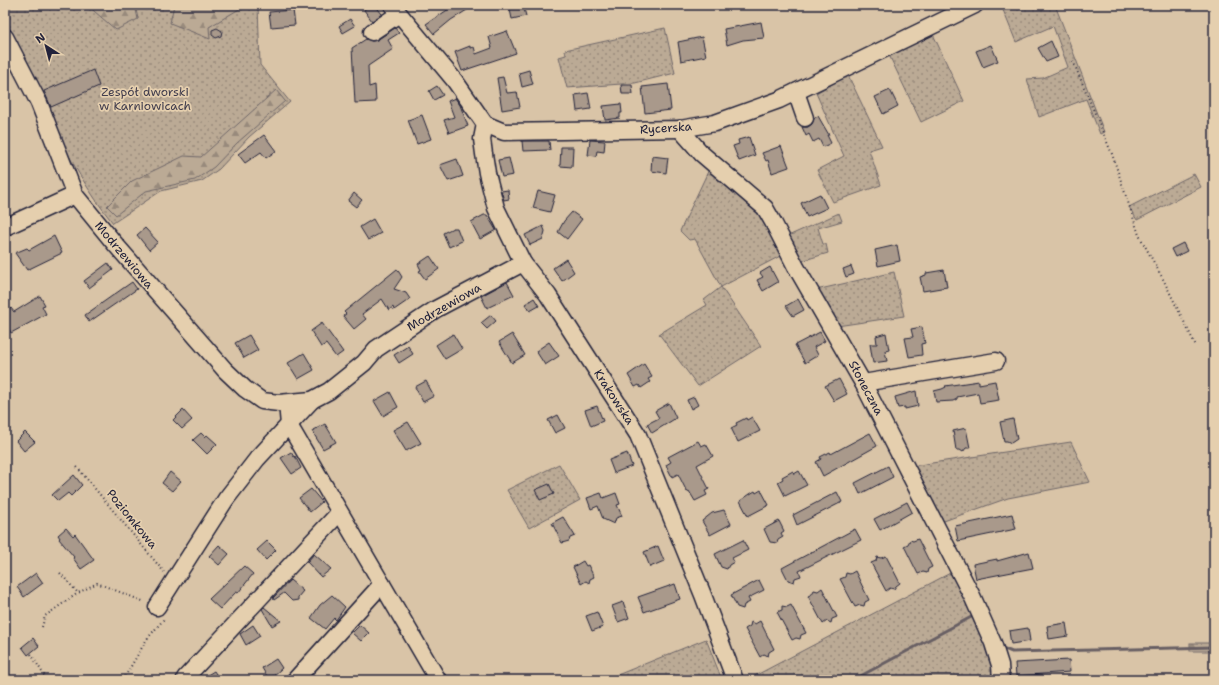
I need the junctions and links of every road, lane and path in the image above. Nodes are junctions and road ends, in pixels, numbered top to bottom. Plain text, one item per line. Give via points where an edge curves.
1 (975, 5) edge
2 (395, 10) edge
3 (372, 32) dead end
4 (5, 37) edge
5 (1073, 62) dead end
6 (796, 92) junction
7 (805, 118) dead end
8 (485, 124) junction
9 (680, 130) junction
10 (75, 195) junction
11 (5, 227) edge
12 (523, 263) junction
13 (1196, 346) dead end
14 (996, 361) dead end
15 (864, 383) junction
16 (312, 400) junction
17 (287, 403) junction
18 (289, 425) junction
19 (77, 467) dead end
20 (339, 513) junction
21 (60, 573) dead end
22 (172, 582) junction
23 (382, 584) junction
24 (78, 593) junction
25 (157, 607) junction
26 (42, 627) dead end
27 (31, 654) dead end
28 (185, 678) dead end
29 (47, 680) edge
30 (124, 680) edge
31 (295, 680) edge
32 (438, 680) edge
33 (734, 680) edge
34 (1001, 680) edge

1 - 6 street, Rycerska
2 - 3 street
2 - 8 street via 455,81
4 - 10 street, Modrzewiowa via 39,103
5 - 13 path via 1112,154 1139,235
6 - 7 street
6 - 9 street, Rycerska via 715,123
8 - 9 street, Rycerska via 504,132
8 - 12 street, Krakowska via 482,139 496,208
9 - 15 street, Słoneczna via 702,154 764,208
10 - 11 street
10 - 17 street, Modrzewiowa via 225,370 262,401
12 - 16 street, Modrzewiowa via 429,314 376,348 364,363 330,391
12 - 33 street, Krakowska via 548,295 638,435 703,595
14 - 15 street
15 - 34 street, Słoneczna via 974,598 993,642
16 - 17 street, Modrzewiowa
16 - 18 street, Modrzewiowa
17 - 18 street
18 - 20 street
18 - 22 street, Modrzewiowa via 257,459 226,499
19 - 22 path, Poziomkowa
20 - 23 street
20 - 28 street
21 - 24 path
22 - 25 street, Modrzewiowa
23 - 31 street
23 - 32 street
24 - 25 path via 97,583
24 - 26 path via 45,616
25 - 30 path via 164,619 147,639
27 - 29 path

